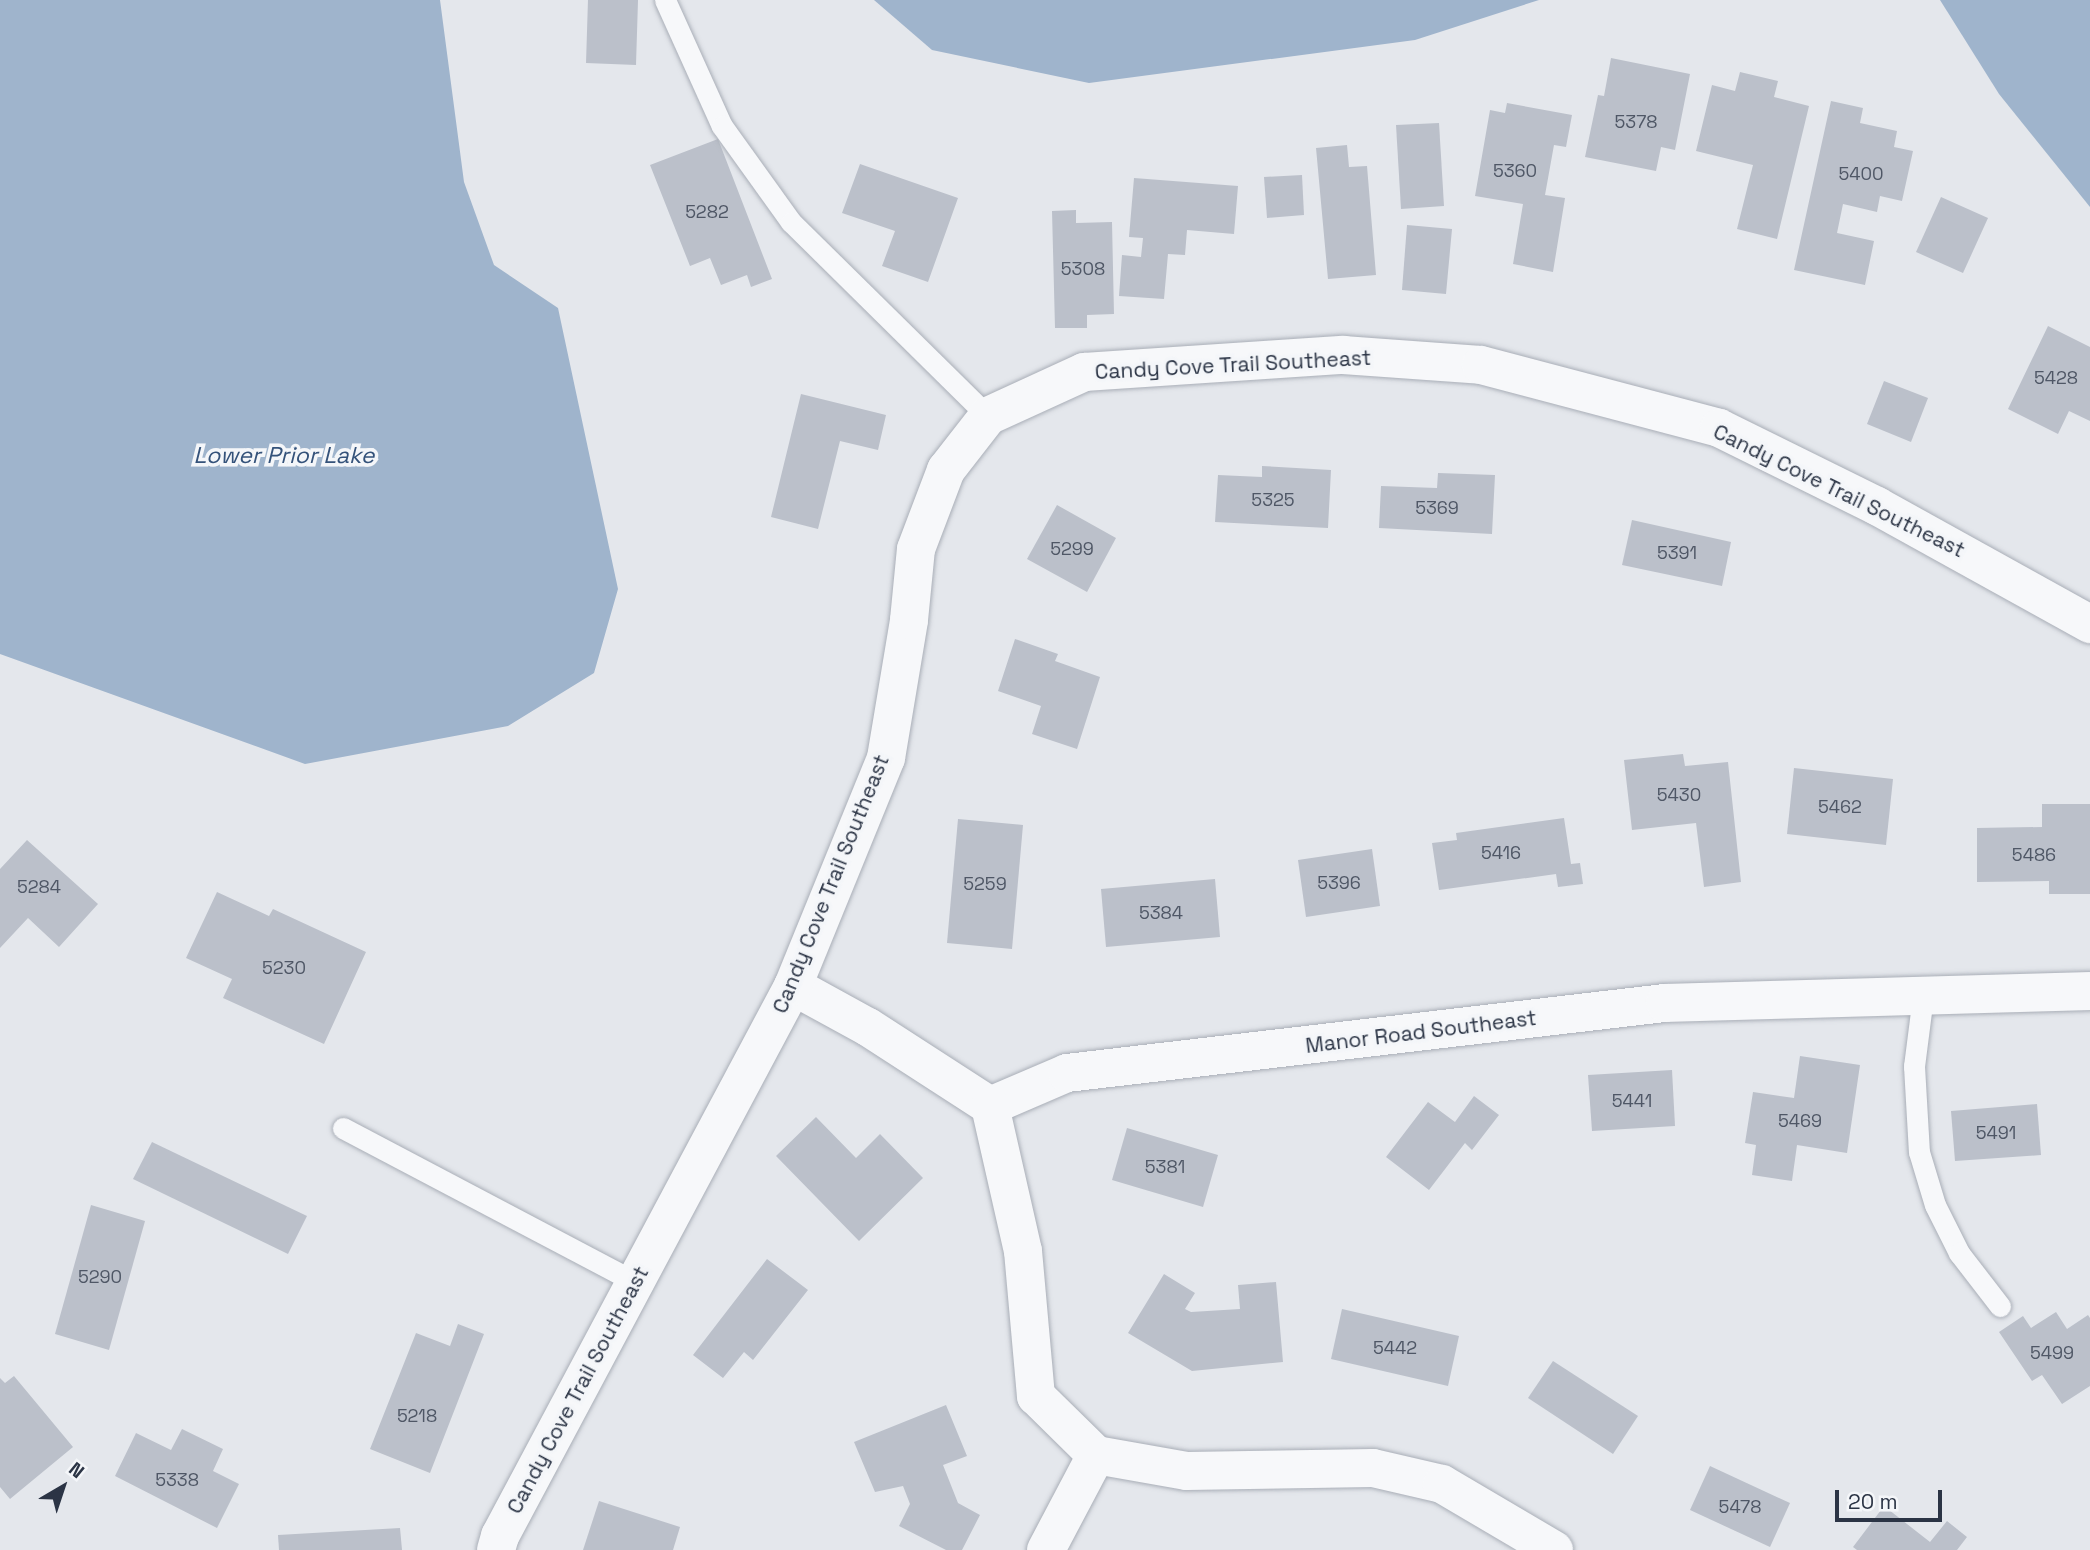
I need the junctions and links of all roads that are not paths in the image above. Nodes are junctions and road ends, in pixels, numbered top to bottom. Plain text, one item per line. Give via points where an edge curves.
1 (665, 0) edge
2 (988, 416) junction
3 (2090, 624) edge
4 (793, 986) junction
5 (2090, 991) edge
6 (1923, 996) junction
7 (990, 1106) junction
8 (342, 1128) dead end
9 (635, 1282) junction
10 (2000, 1306) dead end
11 (1096, 1455) junction
12 (496, 1550) edge
13 (1046, 1550) edge
14 (1554, 1550) edge

1 - 2 lane via 722,126 791,222
2 - 3 street, Candy Cove Trail Southeast via 1084,372 1343,355 1481,365 1719,428 1877,506
2 - 4 street, Candy Cove Trail Southeast via 946,470 916,549 886,758
4 - 7 street via 868,1027
4 - 9 street, Candy Cove Trail Southeast
5 - 6 street, Manor Road Southeast
6 - 7 street, Manor Road Southeast via 1665,1003 1081,1071
6 - 10 lane via 1914,1066 1919,1152 1935,1205 1958,1253
7 - 11 street via 1023,1251 1037,1396
8 - 9 lane
9 - 12 street, Candy Cove Trail Southeast
11 - 13 street
11 - 14 street via 1187,1471 1373,1468 1442,1484

